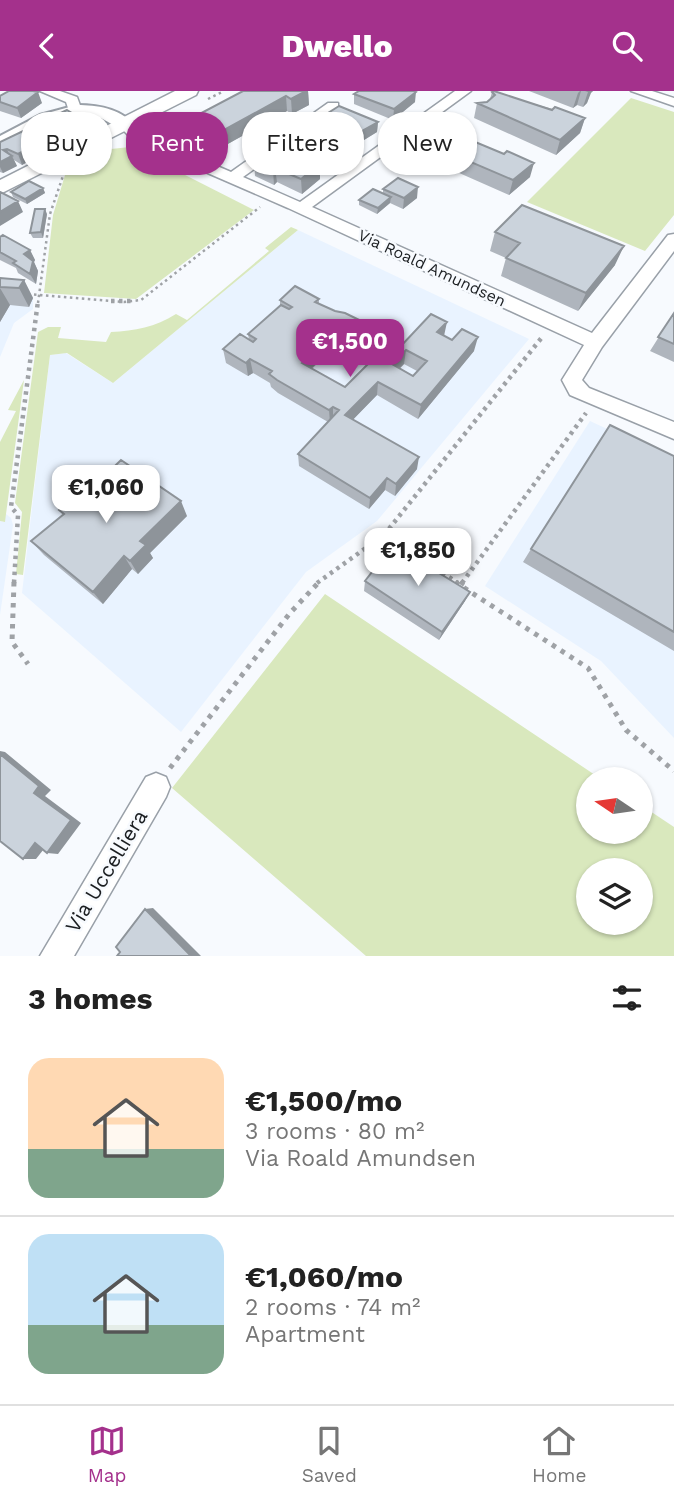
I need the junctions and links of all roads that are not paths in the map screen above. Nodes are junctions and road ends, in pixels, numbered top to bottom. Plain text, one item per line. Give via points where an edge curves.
1 (47, 91) edge
2 (464, 91) edge
3 (638, 91) edge
4 (196, 96) edge
5 (674, 102) edge
6 (332, 106) dead end
7 (74, 108) junction
8 (124, 124) junction
9 (0, 143) edge
10 (231, 179) junction
11 (0, 188) edge
12 (301, 208) junction
13 (674, 239) edge
14 (595, 342) junction
15 (674, 431) edge
16 (156, 787) road end
17 (56, 956) edge

1 - 7 street via 72,100
2 - 12 street
3 - 5 street
4 - 8 main road
6 - 10 street
7 - 8 street via 103,111
7 - 9 street
8 - 10 street, Via Roald Amundsen via 139,138
8 - 11 main road
10 - 12 street, Via Roald Amundsen
12 - 14 street, Via Roald Amundsen
13 - 14 street
14 - 15 street via 572,380 577,390
16 - 17 street, Via Uccelliera

